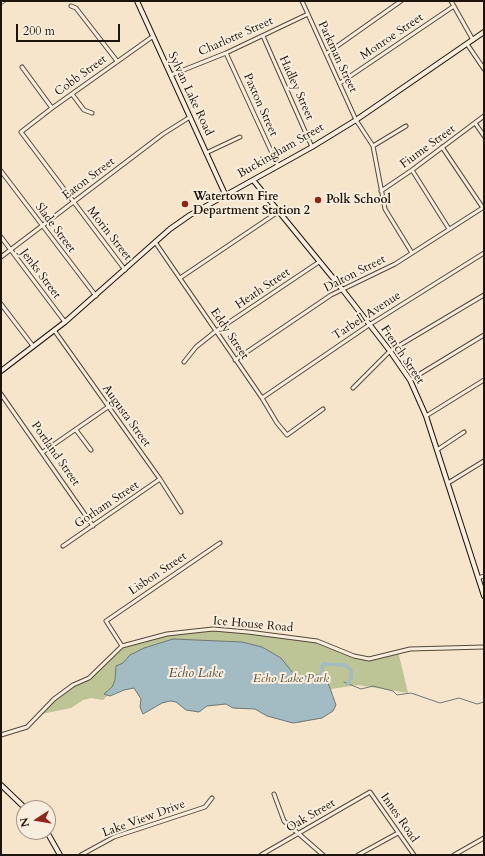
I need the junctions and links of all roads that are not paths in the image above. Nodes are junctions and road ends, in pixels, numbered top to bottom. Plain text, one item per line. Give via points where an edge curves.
1 (139, 1) edge
2 (302, 1) edge
3 (402, 1) edge
4 (451, 1) edge
5 (71, 6) dead end
6 (454, 6) junction
7 (308, 14) junction
8 (484, 32) edge
9 (263, 36) junction
10 (152, 37) junction
11 (473, 40) junction
12 (467, 44) junction
13 (226, 52) junction
14 (326, 54) junction
15 (117, 61) junction
16 (22, 67) dead end
17 (484, 69) edge
18 (171, 76) junction
19 (340, 83) junction
20 (72, 94) junction
21 (52, 108) junction
22 (92, 113) dead end
23 (484, 116) edge
24 (190, 117) junction
25 (356, 120) junction
26 (476, 123) junction
27 (406, 126) dead end
28 (21, 132) joint
29 (484, 136) edge
30 (240, 137) dead end
31 (374, 146) junction
32 (442, 146) junction
33 (312, 147) junction
34 (206, 153) junction
35 (278, 166) junction
36 (412, 170) junction
37 (1, 171) edge
38 (253, 180) junction
39 (381, 191) junction
40 (225, 194) junction
41 (73, 203) junction
42 (483, 208) edge
43 (278, 212) junction
44 (42, 226) junction
45 (448, 229) junction
46 (1, 238) edge
47 (155, 242) junction
48 (10, 250) junction
49 (412, 253) junction
50 (484, 253) edge
51 (1, 257) edge
52 (319, 262) junction
53 (125, 270) junction
54 (180, 278) junction
55 (342, 289) junction
56 (484, 295) edge
57 (96, 296) junction
58 (1, 304) edge
59 (64, 322) junction
60 (370, 325) junction
61 (54, 330) junction
62 (216, 331) junction
63 (484, 335) edge
64 (33, 346) junction
65 (390, 351) junction
66 (235, 360) junction
67 (184, 362) dead end
68 (1, 371) edge
69 (410, 380) junction
70 (484, 380) edge
71 (353, 388) dead end
72 (1, 394) edge
73 (262, 398) junction
74 (108, 407) junction
75 (322, 409) dead end
76 (426, 416) junction
77 (76, 430) junction
78 (464, 432) dead end
79 (91, 450) dead end
80 (437, 450) junction
81 (43, 452) junction
82 (484, 461) edge
83 (160, 479) junction
84 (448, 483) junction
85 (182, 512) dead end
86 (93, 526) junction
87 (220, 543) dead end
88 (63, 546) dead end
89 (484, 576) edge
90 (478, 578) junction
91 (484, 596) edge
92 (122, 646) junction
93 (484, 647) edge
94 (1, 735) edge
95 (1, 785) edge
96 (370, 792) joint
97 (274, 794) dead end
98 (212, 798) dead end
99 (17, 800) edge
100 (398, 833) junction
101 (298, 834) junction
102 (484, 838) edge
103 (51, 840) edge
104 (60, 855) edge
105 (81, 855) edge
106 (261, 855) edge
107 (323, 855) edge
108 (358, 855) edge
109 (414, 855) edge
110 (454, 855) edge

1 - 10 main road, Sylvan Lake Road
2 - 7 street, Parkman Street
3 - 14 street
4 - 6 street
5 - 15 street via 76,8
6 - 11 street
6 - 19 street, Monroe Street
7 - 9 street, Charlotte Street
7 - 14 street, Parkman Street
8 - 11 main road, Buckingham Street
9 - 13 street, Charlotte Street
9 - 33 street, Hadley Street
10 - 15 street, Cobb Street
10 - 18 main road, Sylvan Lake Road
11 - 12 main road, Buckingham Street
12 - 17 street
12 - 25 main road, Buckingham Street
13 - 18 street, Charlotte Street
13 - 35 street, Paxton Street
14 - 19 street, Parkman Street
15 - 20 street, Cobb Street
16 - 21 street
18 - 24 main road, Sylvan Lake Road
19 - 25 street, Parkman Street
20 - 21 street, Cobb Street
20 - 22 street via 84,110
21 - 28 street, Cobb Street
23 - 26 street, Fiume Street
24 - 34 main road, Sylvan Lake Road
24 - 41 street, Eaton Street via 163,134
25 - 31 street, Parkman Street
25 - 33 main road, Buckingham Street
26 - 29 street
26 - 32 street, Fiume Street
27 - 31 street
28 - 41 street, Morin Street
30 - 34 street
31 - 39 street
32 - 36 street, Fiume Street
32 - 42 street
33 - 35 main road, Buckingham Street
34 - 40 main road, Sylvan Lake Road
35 - 38 main road, Buckingham Street
36 - 39 street, Fiume Street
36 - 45 street
37 - 44 street, Slade Street
38 - 40 main road, Buckingham Street
38 - 43 main road, French Street
39 - 49 street via 384,209
40 - 47 main road, Buckingham Street
41 - 44 street, Eaton Street
41 - 53 street, Morin Street
42 - 45 street, Dalton Street
43 - 52 main road, French Street
43 - 54 street
44 - 48 street, Eaton Street
44 - 57 street, Slade Street
45 - 49 street, Dalton Street
46 - 48 street, Jenks Street
47 - 53 main road, Buckingham Street
47 - 54 street, Eddy Street
48 - 51 street, Eaton Street
48 - 59 street, Jenks Street
49 - 55 street, Dalton Street via 395,264
50 - 60 street, Tarbell Avenue
52 - 55 main road, French Street
52 - 62 street, Heath Street
53 - 57 main road, Buckingham Street
54 - 62 street, Eddy Street
55 - 60 main road, French Street
55 - 66 street, Dalton Street
56 - 65 street
57 - 59 main road, Buckingham Street
58 - 64 street
59 - 61 main road, Buckingham Street
60 - 65 main road, French Street
60 - 73 street, Tarbell Avenue
61 - 64 main road, Buckingham Street
61 - 74 street, Augusta Street
62 - 66 street, Eddy Street
62 - 67 street, Heath Street via 196,347
63 - 69 street
64 - 68 main road, Buckingham Street
65 - 69 main road, French Street
65 - 71 street
66 - 73 street, Eddy Street
69 - 76 main road, French Street
70 - 76 street
72 - 81 street, Portland Street
73 - 75 street, Eddy Street via 287,435
74 - 77 street
74 - 83 street, Augusta Street
76 - 80 main road, French Street
77 - 79 street
77 - 81 street
78 - 80 street
80 - 84 main road, French Street
81 - 86 street, Portland Street
82 - 84 street
83 - 85 street, Augusta Street
83 - 86 street, Gorham Street
84 - 90 main road, French Street
86 - 88 street, Gorham Street
87 - 92 street, Lisbon Street via 106,621
89 - 90 street
90 - 91 main road, French Street
92 - 93 street, Ice House Road via 167,634 213,629 317,641 354,656 369,659 410,649
92 - 94 street, Ice House Road via 89,678 73,685 54,699 27,727
95 - 99 main road
96 - 100 street, Innes Road
96 - 101 street, Oak Street
97 - 101 street via 281,816
98 - 105 street, Lake View Drive via 205,807 114,837
100 - 108 street
100 - 109 street, Innes Road
101 - 106 street, Oak Street
101 - 107 street
102 - 110 street
103 - 104 main road

